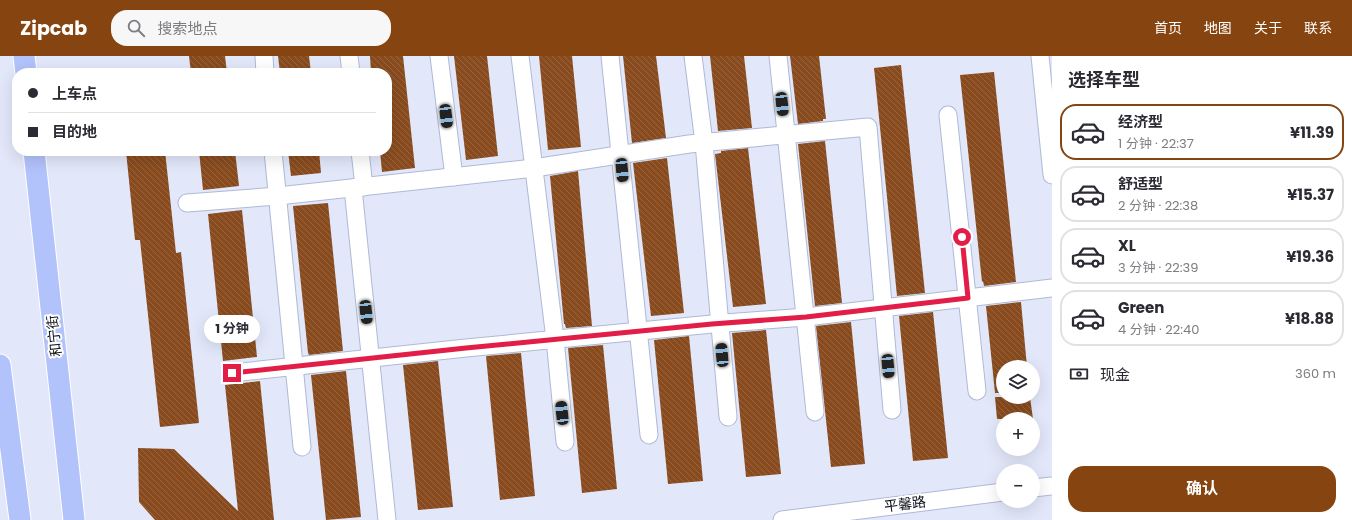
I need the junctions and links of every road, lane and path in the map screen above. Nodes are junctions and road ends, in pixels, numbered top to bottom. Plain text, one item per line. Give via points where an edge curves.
1 (24, 56) edge
2 (264, 56) edge
3 (349, 56) edge
4 (439, 56) edge
5 (520, 56) edge
6 (610, 56) edge
7 (693, 56) edge
8 (778, 56) edge
9 (1040, 56) edge
10 (25, 68) edge
11 (265, 68) edge
12 (350, 68) edge
13 (948, 115) dead end
14 (786, 135) junction
15 (704, 143) junction
16 (620, 155) junction
17 (35, 156) edge
18 (274, 156) edge
19 (360, 156) edge
20 (534, 168) junction
21 (1052, 175) edge
22 (454, 177) junction
23 (358, 187) junction
24 (278, 196) junction
25 (187, 203) dead end
26 (1052, 288) edge
27 (968, 298) junction
28 (883, 308) junction
29 (806, 317) junction
30 (720, 324) junction
31 (639, 331) junction
32 (554, 339) junction
33 (370, 358) junction
34 (0, 366) edge
35 (294, 366) junction
36 (232, 373) dead end
37 (977, 392) dead end
38 (892, 410) dead end
39 (815, 412) dead end
40 (728, 417) dead end
41 (649, 435) dead end
42 (565, 442) dead end
43 (302, 447) dead end
44 (1052, 486) edge
45 (1040, 487) edge
46 (996, 493) edge
47 (20, 520) edge
48 (74, 520) edge
49 (387, 520) edge
50 (782, 520) edge

1 - 10 main road
2 - 11 street
3 - 12 street
4 - 22 street
5 - 20 street
6 - 16 street
7 - 15 street
8 - 14 street
9 - 21 street
13 - 27 street
14 - 15 street
14 - 28 street via 868,127
14 - 29 street
15 - 16 street
15 - 30 street
16 - 20 street
16 - 31 street
17 - 48 main road, 和宁街
18 - 24 street
19 - 23 street
20 - 22 street
20 - 32 street
22 - 23 street
23 - 24 street
23 - 33 street
24 - 25 street
24 - 35 street
26 - 27 street
27 - 28 street
27 - 37 street
28 - 29 street
28 - 38 street
29 - 30 street
29 - 39 street
30 - 31 street
30 - 40 street
31 - 32 street
31 - 41 street
32 - 33 street
32 - 42 street
33 - 35 street
33 - 49 street
34 - 47 main road
35 - 36 street
35 - 43 street
44 - 45 street
46 - 50 street, 平馨路

